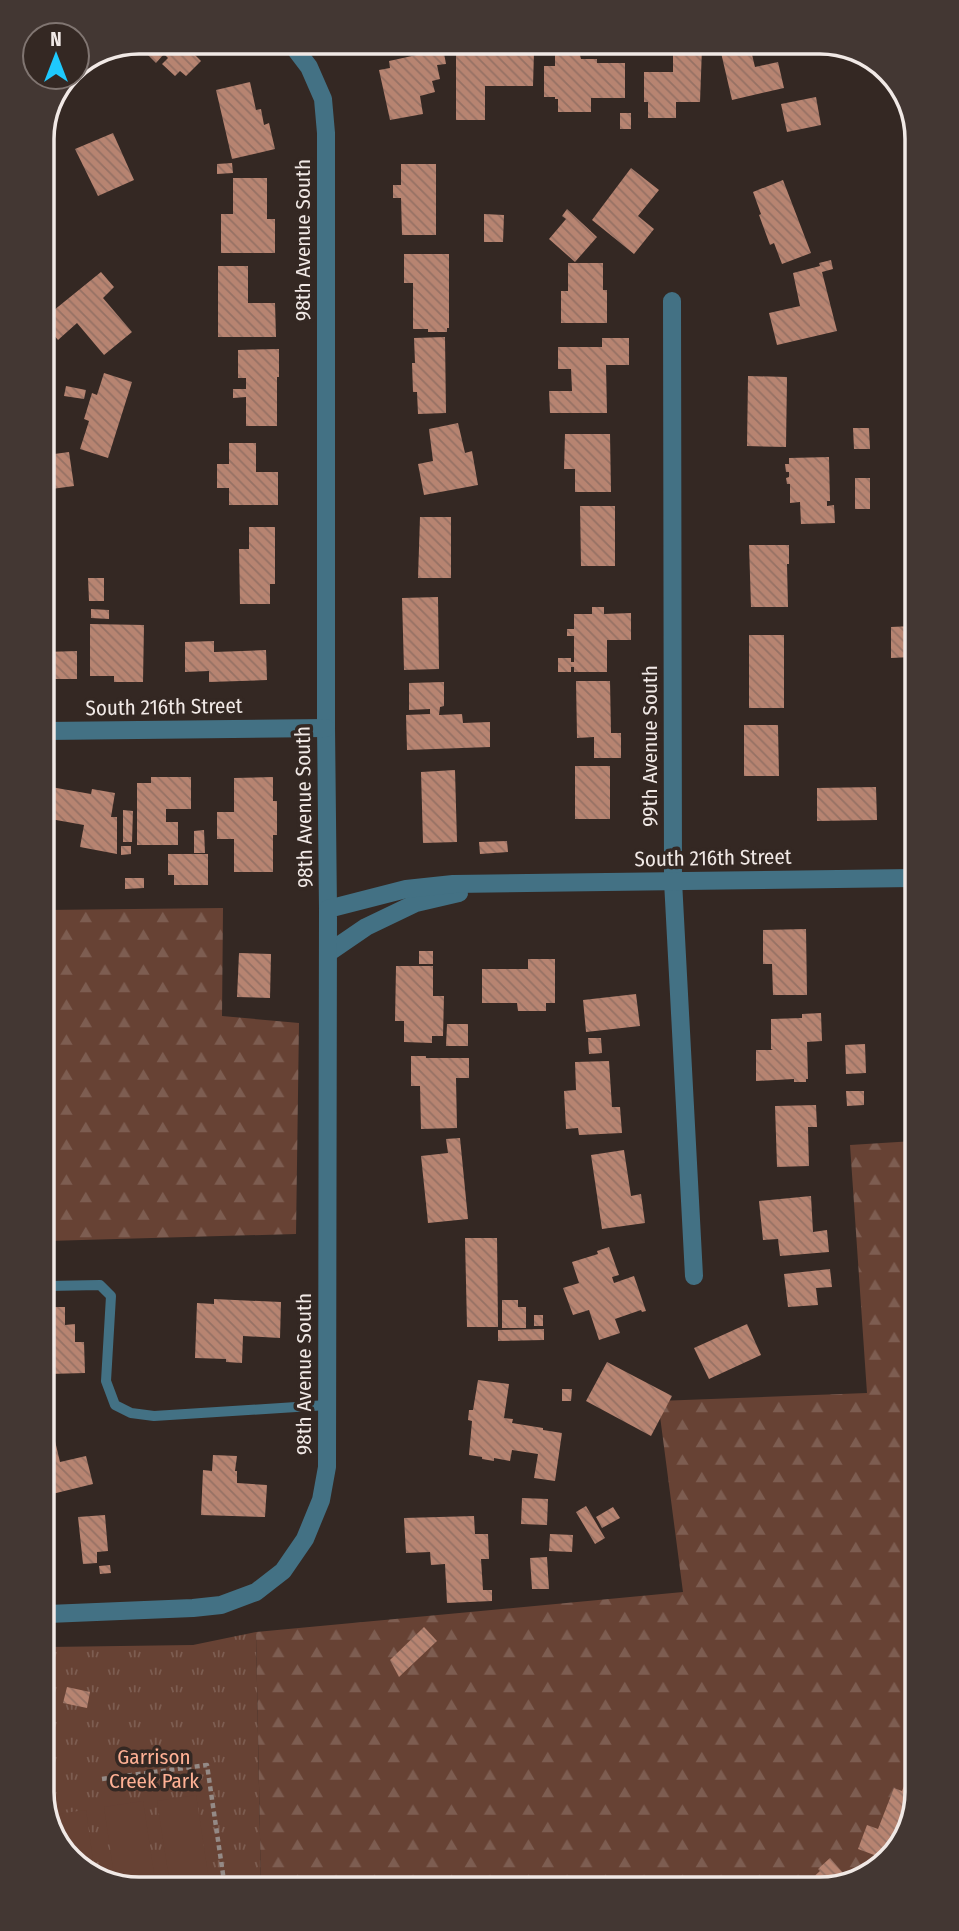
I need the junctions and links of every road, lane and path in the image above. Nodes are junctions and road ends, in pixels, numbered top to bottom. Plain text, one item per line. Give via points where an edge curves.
1 (299, 54) edge
2 (672, 300) dead end
3 (326, 728) junction
4 (54, 731) edge
5 (905, 877) edge
6 (673, 881) junction
7 (514, 884) junction
8 (328, 909) junction
9 (328, 953) junction
10 (694, 1276) dead end
11 (54, 1286) edge
12 (327, 1405) junction
13 (54, 1614) edge
14 (102, 1779) dead end
15 (223, 1877) edge

1 - 3 street, 98th Avenue South via 323,99 326,133
2 - 6 street, 99th Avenue South
3 - 4 street, South 216th Street
3 - 8 street, 98th Avenue South
5 - 6 street, South 216th Street
6 - 7 street, South 216th Street
6 - 10 street, 99th Avenue South
7 - 8 street, South 216th Street via 406,888
7 - 9 street, South 216th Street via 416,903 366,927
8 - 9 street, 98th Avenue South
9 - 12 street, 98th Avenue South
11 - 12 lane via 100,1284 111,1296 106,1381 115,1405 131,1413 154,1416
12 - 13 street, 98th Avenue South via 327,1466 321,1500 305,1539 283,1571 256,1592 220,1605
14 - 15 path via 207,1765

